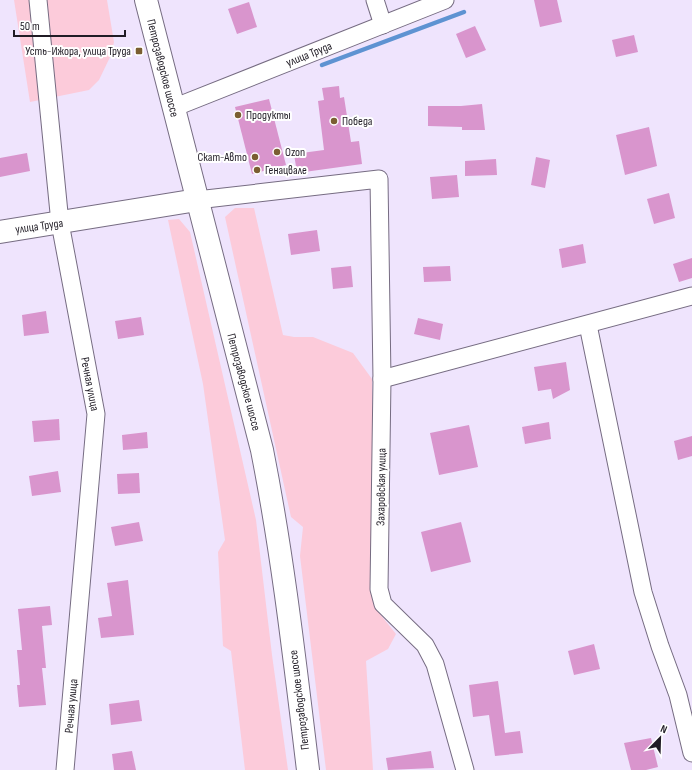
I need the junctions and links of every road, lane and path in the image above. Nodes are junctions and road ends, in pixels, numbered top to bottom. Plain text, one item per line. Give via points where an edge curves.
1 (38, 0) edge
2 (146, 0) edge
3 (375, 0) edge
4 (445, 0) edge
5 (383, 25) junction
6 (173, 108) junction
7 (197, 200) junction
8 (60, 223) junction
9 (0, 232) edge
10 (692, 296) edge
11 (588, 325) junction
12 (382, 379) junction
13 (692, 753) edge
14 (65, 770) edge
15 (308, 770) edge
16 (465, 770) edge

1 - 8 street, Речная улица
2 - 6 main road, Петрозаводское шоссе
3 - 5 street
4 - 5 street, улица Труда
5 - 6 street, улица Труда
6 - 7 main road, Петрозаводское шоссе
7 - 8 main road, улица Труда
7 - 12 street, Захаровская улица via 379,178
7 - 15 main road, Петрозаводское шоссе via 262,450 274,510
8 - 9 main road, улица Труда
8 - 14 street, Речная улица via 96,414
10 - 11 street
11 - 12 street
11 - 13 street via 643,592 678,695
12 - 16 street, Захаровская улица via 380,589 383,604 425,645 435,664

